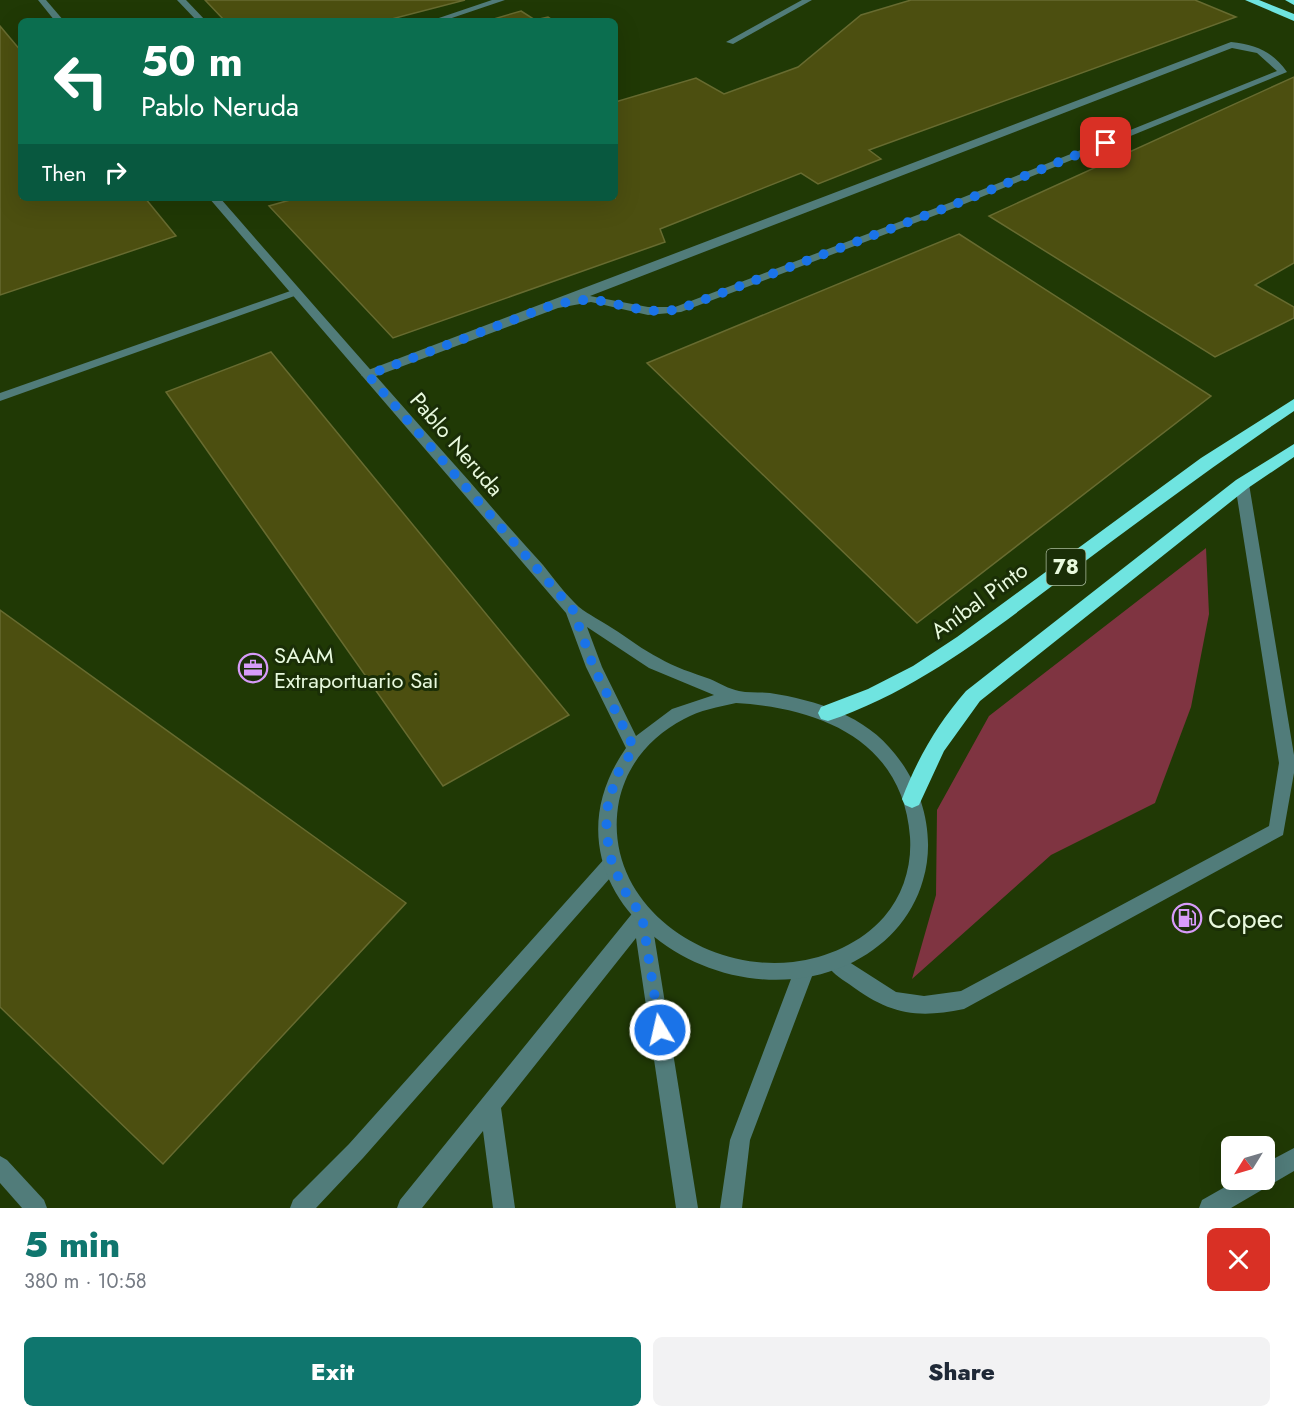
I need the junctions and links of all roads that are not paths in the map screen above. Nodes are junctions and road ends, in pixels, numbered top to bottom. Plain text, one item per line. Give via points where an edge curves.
1 (42, 0) edge
2 (182, 0) edge
3 (501, 0) edge
4 (808, 0) edge
5 (1250, 0) edge
6 (57, 18) edge
7 (199, 18) edge
8 (444, 18) edge
9 (1294, 18) edge
10 (730, 42) dead end
11 (217, 201) edge
12 (296, 292) junction
13 (555, 304) junction
14 (368, 375) junction
15 (0, 397) edge
16 (1294, 404) edge
17 (1294, 449) edge
18 (1242, 484) junction
19 (573, 610) junction
20 (736, 697) junction
21 (828, 713) junction
22 (634, 748) junction
23 (912, 799) junction
24 (612, 863) junction
25 (642, 916) junction
26 (835, 962) junction
27 (804, 971) junction
28 (490, 1104) junction
29 (1294, 1159) edge
30 (0, 1167) edge
31 (1275, 1170) edge
32 (1241, 1190) edge
33 (36, 1208) edge
34 (301, 1208) edge
35 (408, 1208) edge
36 (504, 1208) edge
37 (687, 1208) edge
38 (731, 1208) edge
39 (1210, 1208) edge

1 - 6 street
2 - 7 street
3 - 8 street
4 - 10 street
5 - 9 highway
11 - 12 street, Pablo Neruda
12 - 14 street, Pablo Neruda
12 - 15 street
13 - 13 street via 591,299 648,311 677,310 953,205 1282,72 1273,57 1254,47 1231,45
13 - 14 street
14 - 19 street, Pablo Neruda
16 - 21 highway, Aníbal Pinto / 78 via 1207,462 964,642 884,690
17 - 18 highway, 78
18 - 23 highway, 78 via 973,696 935,746
18 - 26 street via 1287,763 1277,830 964,1000 933,1007 907,1006 877,994
19 - 20 street, Pablo Neruda via 656,664
19 - 22 street, Pablo Neruda via 594,668
20 - 21 street via 767,697
20 - 22 street via 679,714 654,729
21 - 23 street via 879,748
22 - 24 street via 618,773 608,802 606,832
23 - 26 street via 920,853 915,880 904,905 886,928 862,948
24 - 25 street
24 - 34 street
25 - 27 street via 668,939 706,960 768,973
25 - 28 street
25 - 37 street
26 - 27 street
27 - 38 street via 740,1140
28 - 35 street
28 - 36 street
29 - 31 street
30 - 33 street
32 - 39 street

